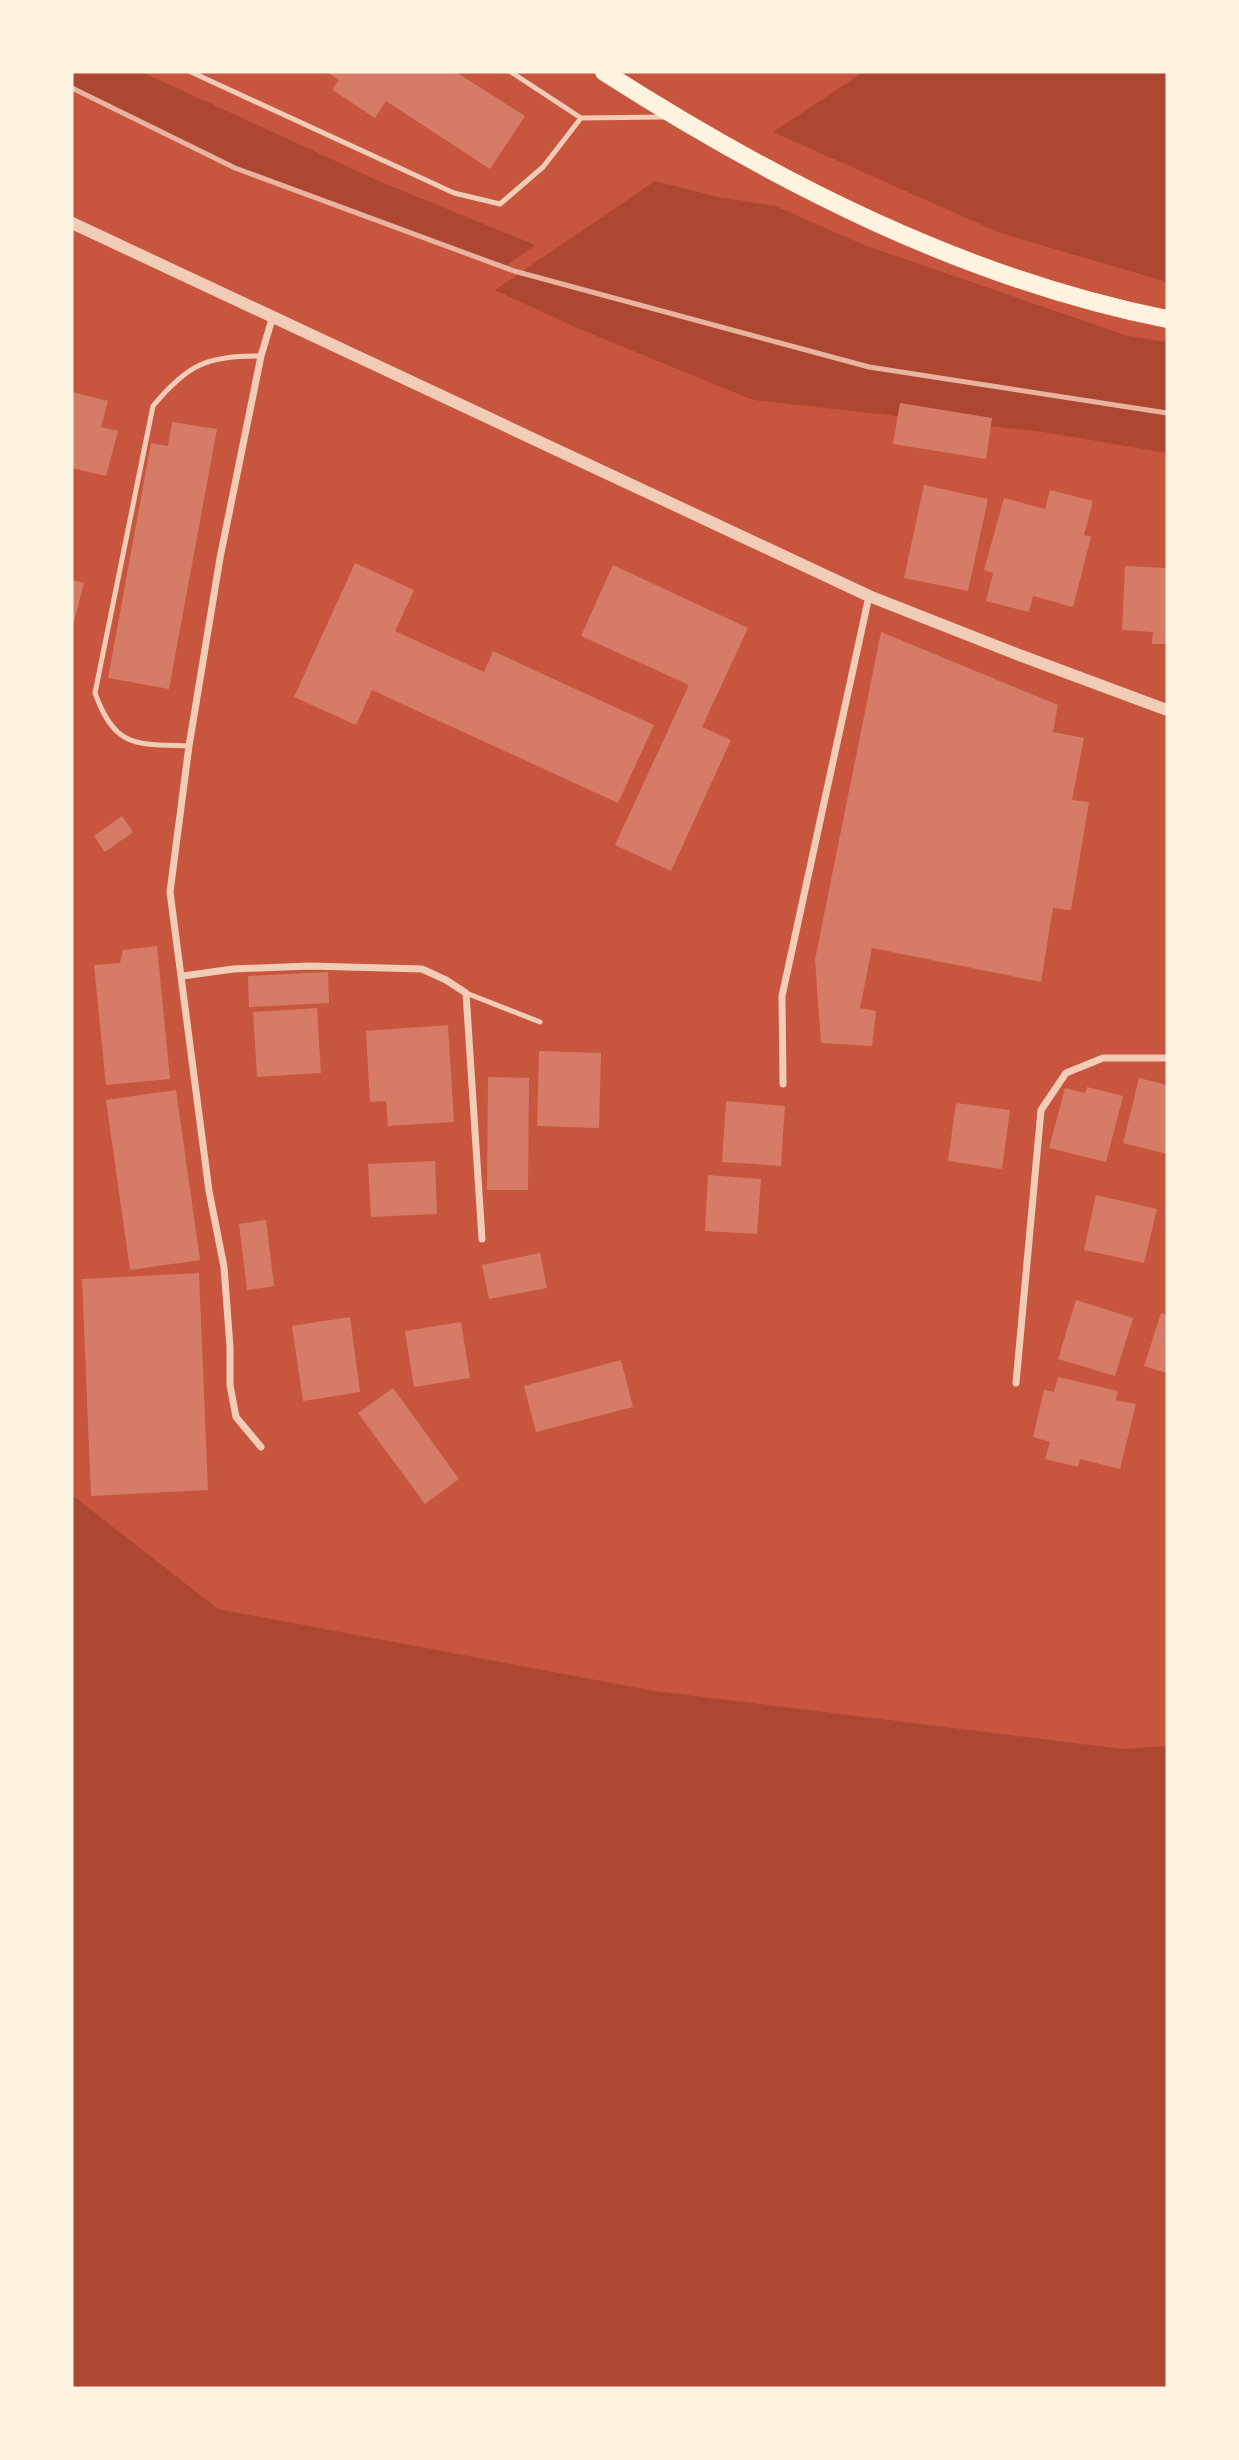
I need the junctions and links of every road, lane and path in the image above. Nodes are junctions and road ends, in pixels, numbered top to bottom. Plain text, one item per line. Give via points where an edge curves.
1 (191, 72) edge
2 (511, 72) edge
3 (604, 72) edge
4 (581, 117) junction
5 (678, 117) junction
6 (72, 223) edge
7 (272, 318) junction
8 (1167, 319) edge
9 (261, 356) junction
10 (869, 596) junction
11 (1167, 710) edge
12 (189, 746) junction
13 (183, 976) junction
14 (466, 993) junction
15 (540, 1022) dead end
16 (1167, 1058) edge
17 (783, 1084) dead end
18 (482, 1239) dead end
19 (1016, 1383) dead end
20 (261, 1447) dead end

1 - 4 lane via 454,193 500,204 543,167
2 - 4 lane
3 - 5 main road
4 - 5 lane
5 - 8 main road via 774,172 954,256 1034,284
6 - 7 street
7 - 9 street
7 - 10 street
9 - 12 street via 220,558
9 - 12 lane via 229,355 199,365 174,381 153,406 95,693 103,715 117,732 139,744
10 - 11 street
10 - 17 street via 782,996
12 - 13 street via 170,892
13 - 14 street via 309,966 422,969
13 - 20 street via 209,1191 223,1267 230,1385 236,1417
14 - 15 lane
14 - 18 street
16 - 19 street via 1104,1058 1066,1073 1041,1110

